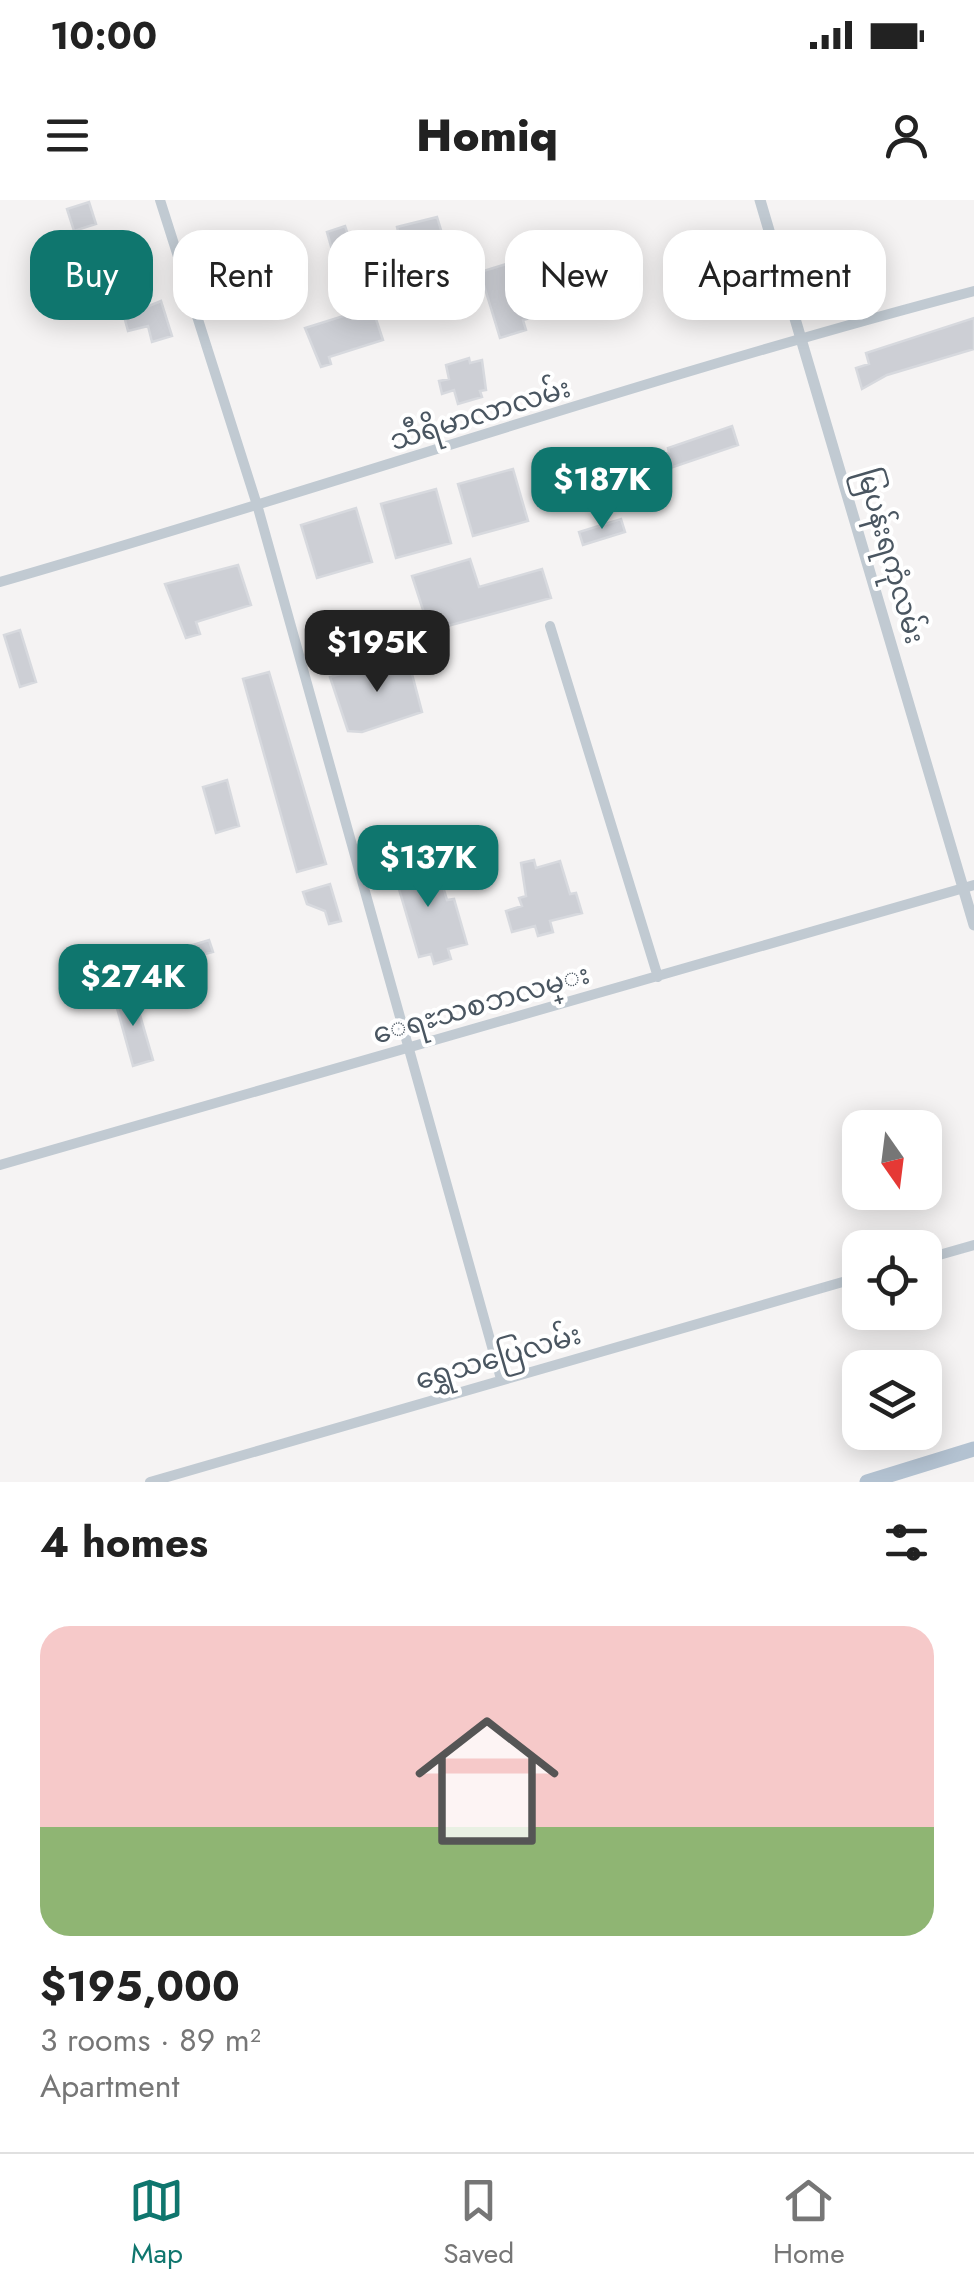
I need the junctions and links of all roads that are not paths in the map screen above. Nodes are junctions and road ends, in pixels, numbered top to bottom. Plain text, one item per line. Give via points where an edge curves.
1 (160, 200) edge
2 (760, 200) edge
3 (974, 291) edge
4 (800, 337) junction
5 (258, 508) junction
6 (0, 582) edge
7 (550, 626) dead end
8 (968, 886) edge
9 (974, 925) edge
10 (658, 977) junction
11 (408, 1049) junction
12 (0, 1165) edge
13 (974, 1245) edge
14 (942, 1254) edge
15 (842, 1283) edge
16 (501, 1379) junction
17 (974, 1449) edge
18 (150, 1482) edge
19 (867, 1482) edge

1 - 5 street
2 - 4 street, မြပန်းရကုံလမ်း
3 - 4 street, သီရိမာလာလမ်း
4 - 5 street, သီရိမာလာလမ်း
4 - 8 street, မြပန်းရကုံလမ်း
5 - 6 street, သီရိမာလာလမ်း
5 - 11 street
7 - 10 street
8 - 9 street, မြပန်းရကုံလမ်း
8 - 10 street, ေရႊသစၥာလမ္း
10 - 11 street, ေရႊသစၥာလမ္း
11 - 12 street, ေရႊသစၥာလမ္း
11 - 16 street
13 - 14 street
15 - 16 street, ရွှေသပြေလမ်း
16 - 18 street, ရွှေသပြေလမ်း
17 - 19 main road

